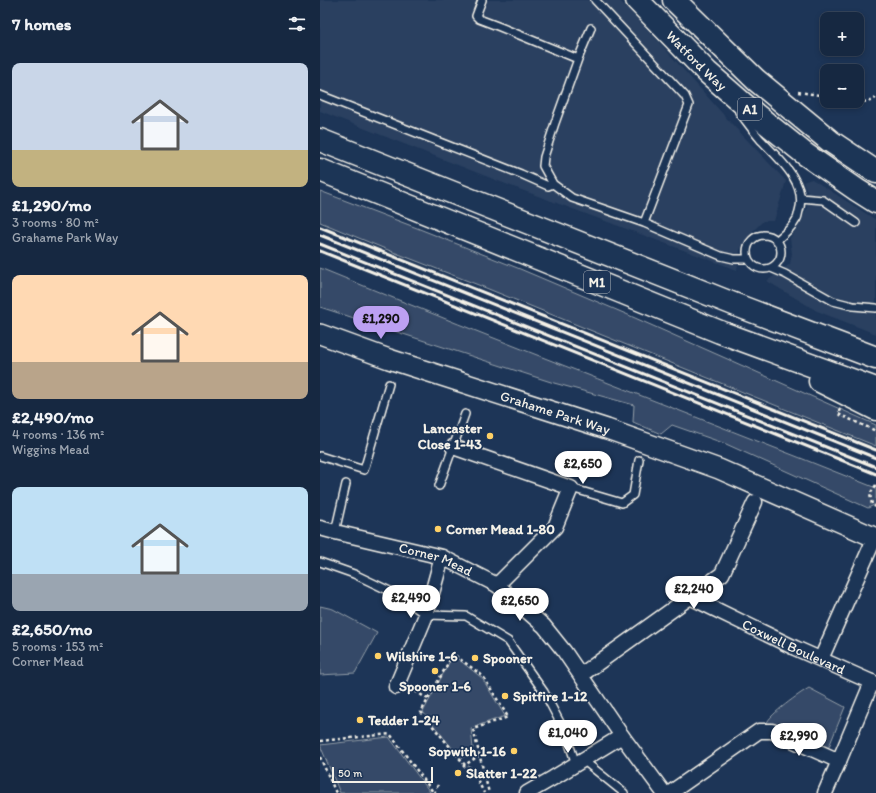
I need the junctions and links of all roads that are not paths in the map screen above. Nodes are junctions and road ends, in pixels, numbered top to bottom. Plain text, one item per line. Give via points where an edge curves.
1 (482, 0) edge
2 (594, 0) edge
3 (637, 0) edge
4 (674, 0) edge
5 (591, 28) dead end
6 (578, 59) junction
7 (707, 72) junction
8 (320, 95) edge
9 (320, 140) edge
10 (320, 170) edge
11 (876, 172) edge
12 (554, 184) junction
13 (801, 198) junction
14 (876, 202) edge
15 (644, 223) junction
16 (856, 223) dead end
17 (777, 240) junction
18 (748, 259) junction
19 (771, 268) junction
20 (876, 308) edge
21 (720, 332) junction
22 (320, 334) edge
23 (876, 358) edge
24 (389, 384) dead end
25 (876, 389) edge
26 (876, 409) edge
27 (465, 414) dead end
28 (453, 447) junction
29 (320, 456) edge
30 (639, 460) dead end
31 (346, 484) dead end
32 (440, 486) dead end
33 (571, 488) junction
34 (756, 502) dead end
35 (320, 528) edge
36 (335, 532) junction
37 (876, 538) edge
38 (442, 557) junction
39 (320, 562) edge
40 (497, 585) junction
41 (690, 597) junction
42 (426, 615) junction
43 (821, 659) junction
44 (581, 675) junction
45 (874, 683) edge
46 (398, 684) road end
47 (622, 736) junction
48 (839, 761) junction
49 (580, 762) junction
50 (526, 793) edge
51 (624, 793) edge
52 (664, 793) edge
53 (670, 793) edge
54 (825, 793) edge

1 - 6 lane via 476,16 479,20
2 - 15 lane via 686,96 689,105
3 - 7 highway, Watford Way / A1
4 - 11 highway, Watford Way / A1 via 756,80 830,141
5 - 6 lane
6 - 12 lane via 544,157 543,166
7 - 13 lane via 785,166 796,181
7 - 14 highway, Watford Way / A1 via 805,154
8 - 12 lane via 548,186
9 - 23 highway, M1
10 - 21 highway, M1
12 - 15 lane via 572,198
13 - 16 lane via 824,200
13 - 17 lane via 796,220
15 - 18 lane via 721,256
17 - 18 lane via 762,234 752,239 747,249
17 - 19 lane via 781,256
18 - 19 lane via 758,268
19 - 20 lane via 833,301
21 - 25 highway, M1
21 - 26 highway, M1
22 - 37 street, Grahame Park Way via 719,470
24 - 29 lane via 364,470
27 - 28 lane
28 - 32 lane
28 - 33 street
30 - 33 lane via 633,495 622,503
31 - 36 lane
33 - 40 street via 555,526
34 - 41 street via 722,574
35 - 36 street, Corner Mead
36 - 38 street, Corner Mead
37 - 43 street
38 - 40 street, Corner Mead
38 - 42 street
39 - 42 lane via 354,574 398,595
40 - 44 street, Corner Mead via 544,626
41 - 43 street, Coxwell Boulevard
41 - 44 street
42 - 46 street
42 - 49 lane via 466,616 508,641 544,692
43 - 45 street, Coxwell Boulevard
44 - 47 street, Corner Mead
45 - 48 street
47 - 49 street
47 - 52 street, Corner Mead
48 - 53 street via 772,731 758,731
48 - 54 street
49 - 50 street
49 - 51 lane

